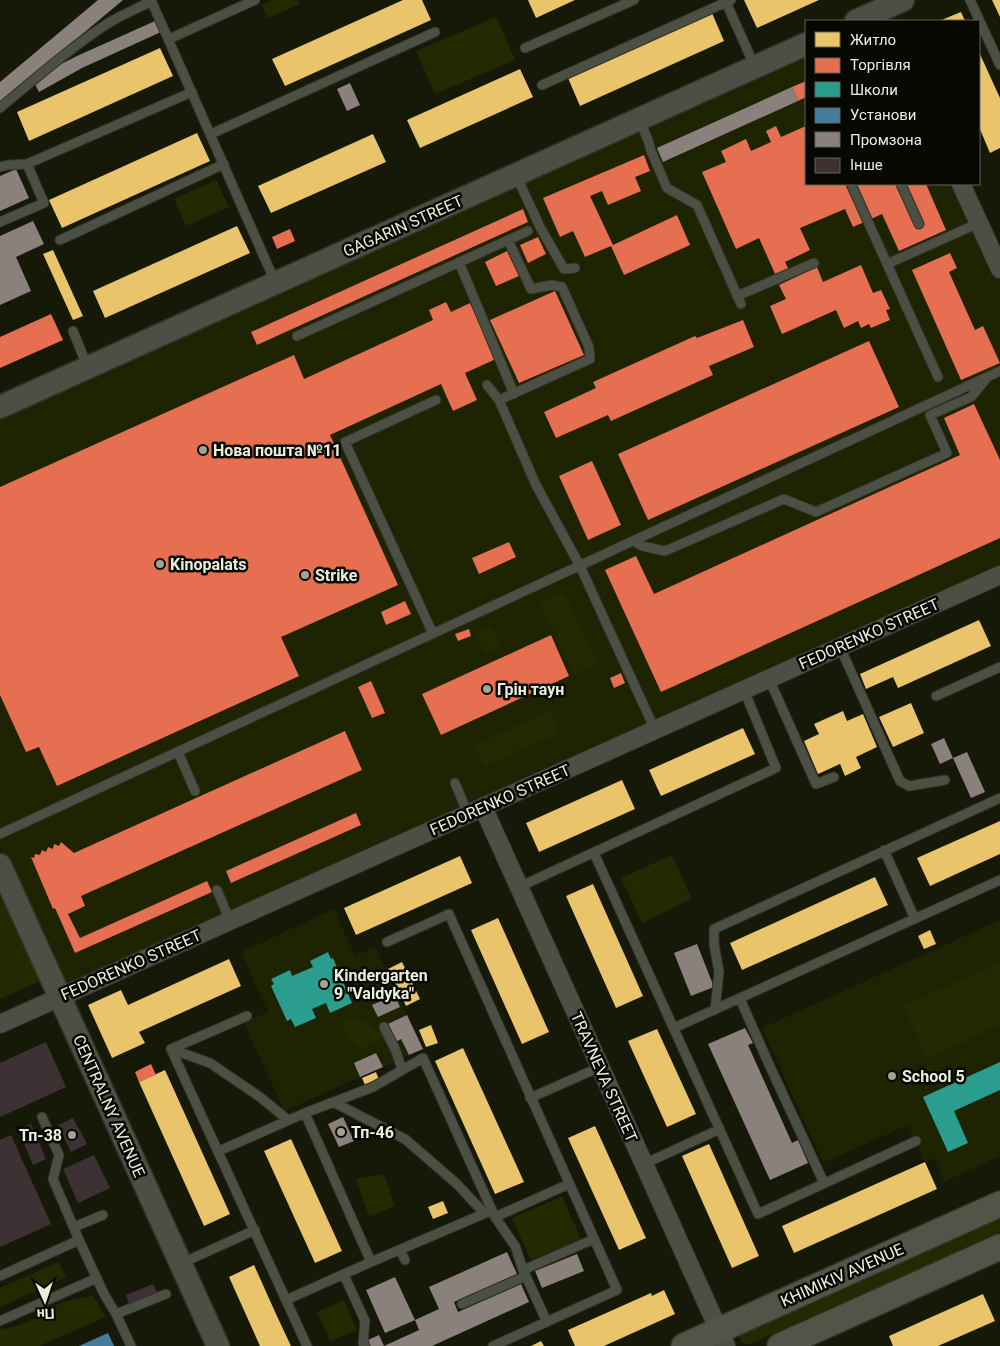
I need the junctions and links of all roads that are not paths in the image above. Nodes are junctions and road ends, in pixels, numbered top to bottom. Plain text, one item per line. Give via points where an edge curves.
1 (152, 0) edge
2 (256, 0) edge
3 (634, 0) edge
4 (903, 0) edge
5 (970, 0) edge
6 (727, 1) edge
7 (885, 15) edge
8 (861, 20) edge
9 (434, 32) dead end
10 (170, 39) junction
11 (805, 44) edge
12 (525, 48) dead end
13 (997, 52) edge
14 (1000, 65) edge
15 (755, 67) junction
16 (542, 85) dead end
17 (192, 92) junction
18 (0, 108) edge
19 (639, 119) junction
20 (210, 134) junction
21 (27, 164) junction
22 (224, 164) junction
23 (0, 167) edge
24 (516, 175) junction
25 (850, 185) edge
26 (901, 185) edge
27 (961, 185) edge
28 (0, 222) edge
29 (979, 223) junction
30 (919, 224) dead end
31 (528, 231) dead end
32 (60, 240) dead end
33 (508, 240) junction
34 (459, 262) junction
35 (814, 263) dead end
36 (886, 264) junction
37 (575, 268) dead end
38 (1000, 269) edge
39 (276, 284) junction
40 (73, 331) dead end
41 (297, 336) dead end
42 (88, 368) junction
43 (1000, 371) edge
44 (938, 377) dead end
45 (988, 377) junction
46 (487, 385) dead end
47 (514, 394) junction
48 (436, 400) dead end
49 (499, 400) junction
50 (0, 408) edge
51 (634, 540) junction
52 (580, 566) junction
53 (1000, 575) edge
54 (433, 634) junction
55 (840, 647) junction
56 (1000, 667) edge
57 (769, 679) junction
58 (744, 690) junction
59 (936, 696) dead end
60 (654, 730) junction
61 (178, 752) junction
62 (834, 777) dead end
63 (945, 780) dead end
64 (455, 783) dead end
65 (196, 791) dead end
66 (1000, 798) edge
67 (475, 811) junction
68 (0, 834) edge
69 (884, 850) junction
70 (594, 853) junction
71 (0, 865) edge
72 (1000, 880) edge
73 (519, 887) junction
74 (217, 890) dead end
75 (915, 919) junction
76 (230, 921) junction
77 (387, 942) dead end
78 (60, 997) junction
79 (740, 999) junction
80 (715, 1010) junction
81 (247, 1016) dead end
82 (0, 1024) edge
83 (384, 1027) dead end
84 (674, 1028) junction
85 (171, 1049) junction
86 (600, 1067) junction
87 (402, 1070) junction
88 (530, 1098) junction
89 (333, 1102) junction
90 (306, 1113) junction
91 (42, 1117) dead end
92 (288, 1120) junction
93 (720, 1129) junction
94 (916, 1141) dead end
95 (219, 1151) junction
96 (644, 1164) junction
97 (824, 1183) junction
98 (569, 1184) junction
99 (1000, 1204) edge
100 (490, 1213) junction
101 (103, 1215) dead end
102 (74, 1228) junction
103 (255, 1230) junction
104 (594, 1239) junction
105 (79, 1240) junction
106 (1000, 1247) edge
107 (400, 1250) junction
108 (405, 1260) dead end
109 (371, 1262) junction
110 (181, 1263) junction
111 (524, 1273) junction
112 (344, 1275) junction
113 (0, 1276) edge
114 (98, 1278) junction
115 (166, 1294) dead end
116 (286, 1300) junction
117 (462, 1304) dead end
118 (116, 1314) junction
119 (0, 1321) edge
120 (547, 1322) junction
121 (722, 1338) edge
122 (131, 1346) edge
123 (218, 1346) edge
124 (307, 1346) edge
125 (364, 1346) edge
126 (492, 1346) edge
127 (684, 1346) edge
128 (780, 1346) edge

1 - 10 lane
1 - 18 lane via 111,22 58,59
2 - 10 lane
3 - 12 lane
4 - 7 street
5 - 13 lane
6 - 15 lane
6 - 16 lane
7 - 8 street
9 - 20 lane
10 - 17 lane
11 - 15 street, GAGARIN STREET
13 - 14 lane
15 - 19 street, GAGARIN STREET
17 - 20 lane
17 - 21 lane
19 - 24 street, GAGARIN STREET
19 - 35 lane via 667,188 697,205 739,300
20 - 22 lane
21 - 23 lane
21 - 28 lane via 44,203
22 - 32 lane
22 - 39 lane
24 - 37 lane via 540,227 564,268
24 - 39 street, GAGARIN STREET
25 - 36 lane
26 - 30 lane
27 - 29 street
29 - 36 lane
29 - 38 street
31 - 33 lane
33 - 34 lane
33 - 47 lane via 531,289 552,285 562,287 589,347 590,359
34 - 41 lane
34 - 47 lane
36 - 44 lane
39 - 42 street, GAGARIN STREET
40 - 42 lane
42 - 50 street, GAGARIN STREET
43 - 45 lane
45 - 51 lane
45 - 51 lane via 971,397 930,415 947,453 816,512 784,499 665,551 642,546
46 - 49 lane
47 - 49 lane
48 - 54 lane via 345,442
49 - 52 lane via 536,485
51 - 52 lane
52 - 54 lane
52 - 60 lane
53 - 55 street, FEDORENKO STREET
54 - 61 lane
55 - 57 street, FEDORENKO STREET
55 - 63 lane via 900,781 909,786
56 - 59 lane
57 - 58 street, FEDORENKO STREET
57 - 62 lane via 816,784
58 - 60 street, FEDORENKO STREET
58 - 70 lane via 776,768
60 - 67 street, FEDORENKO STREET
61 - 65 lane
61 - 68 lane
64 - 67 lane
66 - 69 lane
67 - 73 street, TRAVNEVA STREET
67 - 76 street, FEDORENKO STREET
69 - 75 lane
69 - 80 lane via 714,929 720,972
70 - 73 lane
70 - 84 lane
71 - 78 street, CENTRALNY AVENUE
72 - 75 lane
73 - 86 street, TRAVNEVA STREET
74 - 76 lane
75 - 79 lane
76 - 78 street, FEDORENKO STREET
77 - 88 lane via 449,914
78 - 82 street, FEDORENKO STREET
78 - 110 street, CENTRALNY AVENUE
79 - 80 lane
79 - 97 lane
80 - 84 lane
81 - 85 lane
83 - 87 lane
84 - 93 lane
85 - 92 lane via 210,1063
85 - 95 lane
86 - 88 lane
86 - 96 street, TRAVNEVA STREET
87 - 89 lane
87 - 100 lane via 423,1058
88 - 98 lane
89 - 90 lane
89 - 100 lane via 405,1139
90 - 92 lane
90 - 109 lane
91 - 102 lane via 59,1155 53,1179
92 - 95 lane
93 - 96 lane
93 - 97 lane via 758,1214
94 - 97 lane
95 - 103 lane
96 - 121 street, TRAVNEVA STREET
98 - 100 lane
98 - 104 lane
99 - 121 main road, KHIMIKIV AVENUE
100 - 107 lane
100 - 111 lane via 515,1246
101 - 102 lane
102 - 105 lane
103 - 110 lane
103 - 116 lane
104 - 111 lane
104 - 120 lane via 617,1290
105 - 113 lane
105 - 114 lane
106 - 128 main road
107 - 108 lane
107 - 109 lane
109 - 112 lane
110 - 123 street, CENTRALNY AVENUE
111 - 117 lane
111 - 120 lane
112 - 116 lane
112 - 125 lane via 365,1321
114 - 118 lane
114 - 119 lane
115 - 118 lane
116 - 124 lane
118 - 122 lane
120 - 126 lane
121 - 127 main road, KHIMIKIV AVENUE

